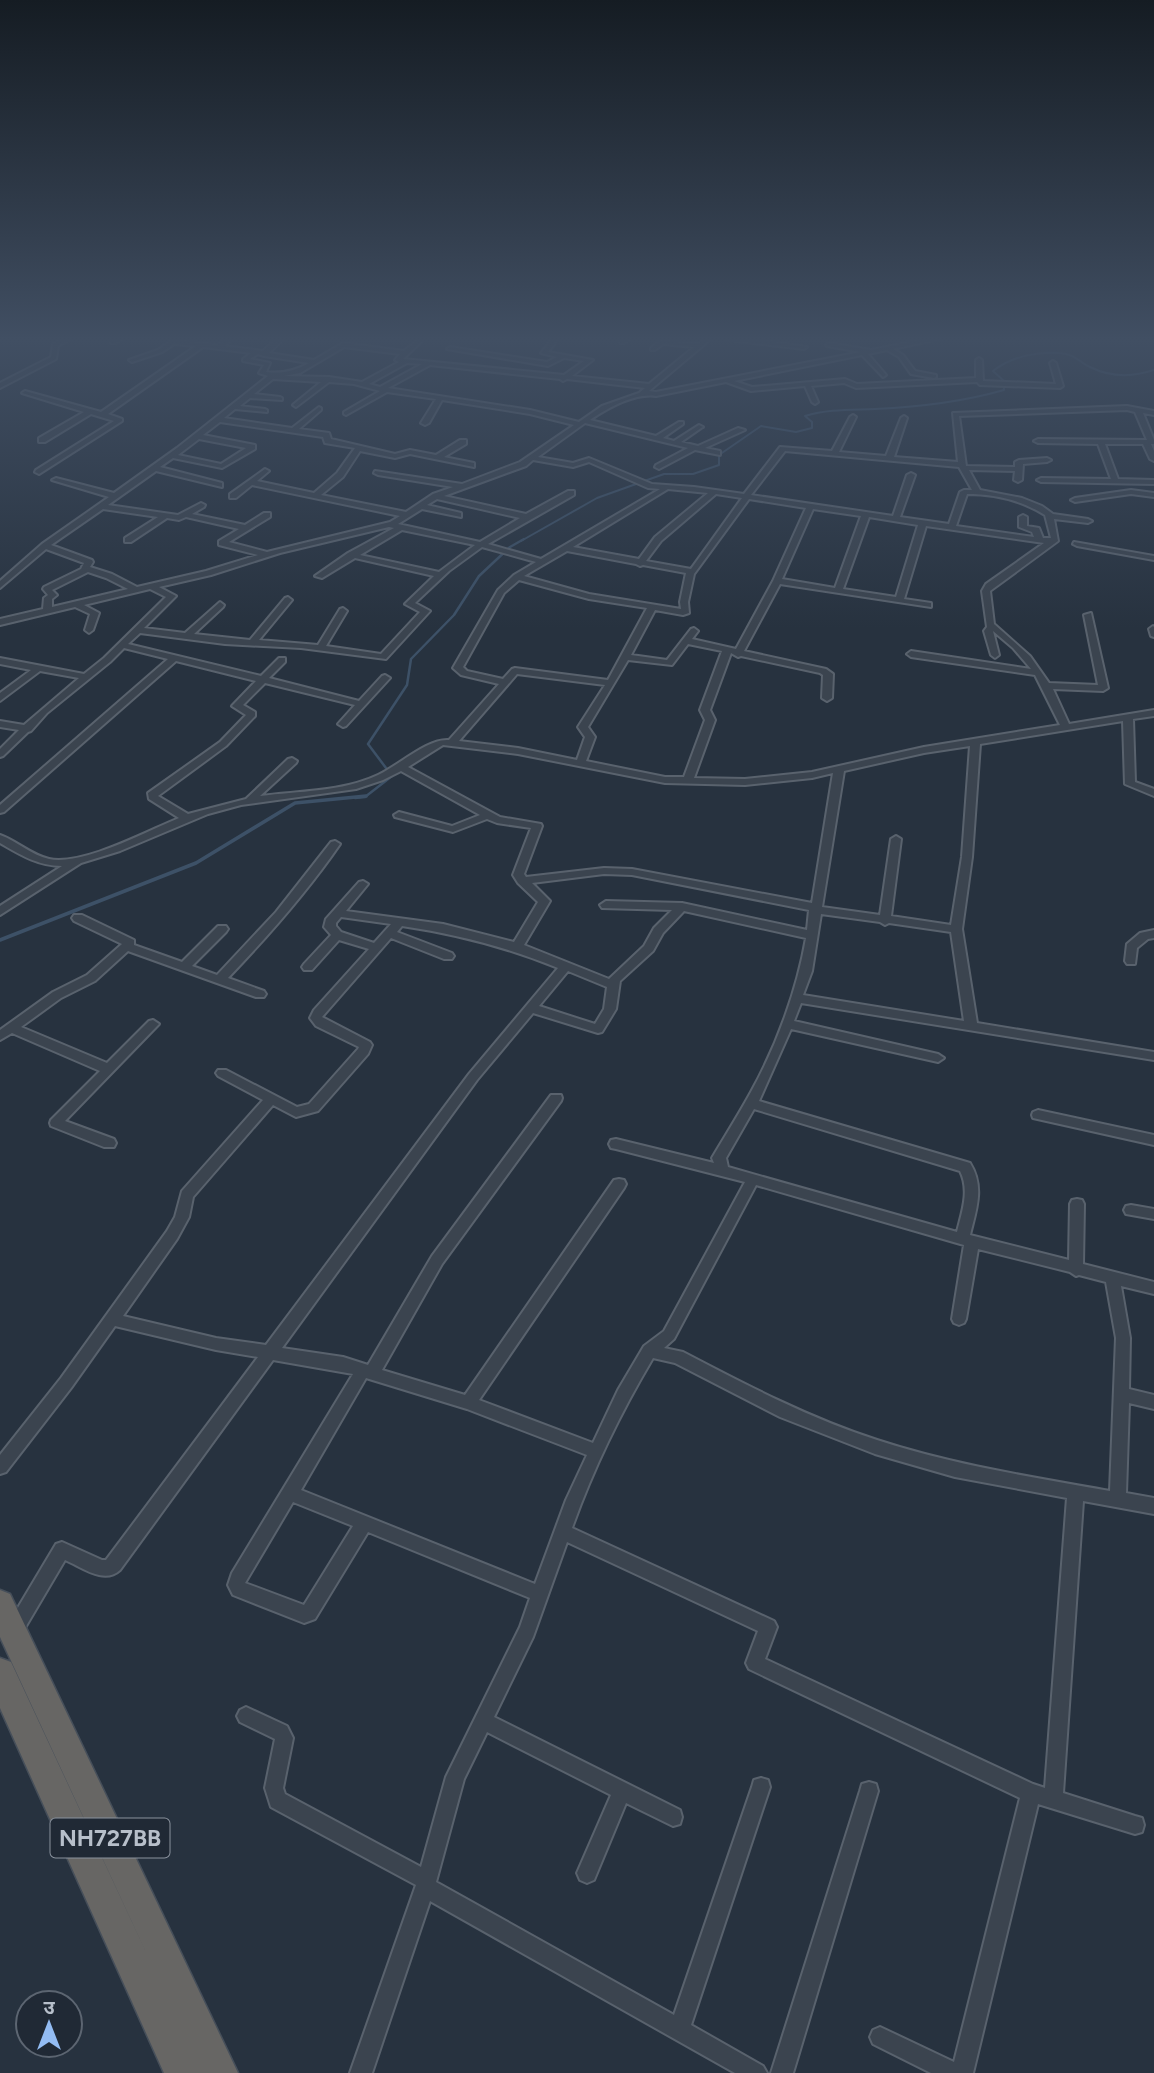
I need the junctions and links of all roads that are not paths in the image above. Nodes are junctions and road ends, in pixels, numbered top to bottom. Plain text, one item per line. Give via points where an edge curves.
1 (51, 435) edge
2 (97, 435) edge
3 (324, 435) edge
4 (566, 435) edge
5 (642, 435) edge
6 (664, 435) edge
7 (688, 435) edge
8 (729, 435) edge
9 (843, 435) edge
10 (898, 435) edge
11 (956, 435) edge
12 (197, 436) joint
13 (659, 438) junction
14 (42, 440) dead end
15 (1038, 441) dead end
16 (463, 442) dead end
17 (677, 442) junction
18 (1101, 442) junction
19 (1150, 442) edge
20 (697, 447) junction
21 (359, 449) junction
22 (717, 453) dead end
23 (834, 454) junction
24 (173, 456) junction
25 (437, 458) junction
26 (533, 458) junction
27 (889, 459) junction
28 (1154, 459) edge
29 (1046, 460) dead end
30 (471, 465) dead end
31 (962, 466) junction
32 (659, 467) dead end
33 (155, 468) junction
34 (1018, 469) junction
35 (265, 471) dead end
36 (39, 472) dead end
37 (378, 473) dead end
38 (911, 475) dead end
39 (56, 480) dead end
40 (1017, 480) dead end
41 (1041, 480) dead end
42 (1115, 481) junction
43 (250, 482) junction
44 (1154, 482) edge
45 (219, 485) dead end
46 (463, 486) junction
47 (665, 488) junction
48 (977, 491) junction
49 (714, 492) junction
50 (571, 494) dead end
51 (1154, 495) edge
52 (116, 496) junction
53 (233, 496) dead end
54 (314, 496) junction
55 (436, 496) junction
56 (746, 496) junction
57 (1075, 499) dead end
58 (201, 505) dead end
59 (101, 506) junction
60 (420, 506) junction
61 (810, 507) junction
62 (407, 514) junction
63 (866, 514) junction
64 (187, 515) junction
65 (267, 515) dead end
66 (458, 515) dead end
67 (165, 516) junction
68 (524, 516) junction
69 (1050, 516) junction
70 (1023, 517) dead end
71 (895, 518) junction
72 (923, 522) junction
73 (1088, 522) dead end
74 (390, 525) junction
75 (952, 526) junction
76 (246, 527) junction
77 (401, 527) junction
78 (128, 540) dead end
79 (1039, 540) junction
80 (1051, 542) junction
81 (480, 544) junction
82 (1077, 544) dead end
83 (45, 545) junction
84 (565, 548) junction
85 (502, 550) joint
86 (267, 554) junction
87 (351, 555) junction
88 (1154, 558) edge
89 (543, 562) junction
90 (640, 564) junction
91 (87, 569) junction
92 (690, 573) junction
93 (437, 574) junction
94 (318, 576) dead end
95 (517, 577) junction
96 (777, 581) junction
97 (0, 585) edge
98 (149, 586) junction
99 (134, 589) junction
100 (838, 591) junction
101 (288, 600) dead end
102 (899, 600) junction
103 (75, 604) junction
104 (220, 604) dead end
105 (928, 605) dead end
106 (652, 607) junction
107 (343, 611) dead end
108 (47, 612) junction
109 (1088, 615) dead end
110 (0, 622) edge
111 (992, 626) junction
112 (89, 630) dead end
113 (138, 630) junction
114 (694, 631) dead end
115 (186, 637) junction
116 (687, 641) junction
117 (253, 642) junction
118 (122, 645) junction
119 (320, 648) junction
120 (727, 651) junction
121 (738, 654) junction
122 (911, 654) dead end
123 (995, 655) dead end
124 (626, 657) junction
125 (173, 659) junction
126 (282, 660) dead end
127 (0, 661) edge
128 (39, 668) junction
129 (1039, 673) junction
130 (86, 677) junction
131 (385, 678) dead end
132 (263, 679) junction
133 (503, 682) junction
134 (611, 683) junction
135 (1049, 686) junction
136 (0, 698) edge
137 (827, 698) dead end
138 (362, 704) junction
139 (1154, 713) edge
140 (1128, 718) junction
141 (0, 724) edge
142 (343, 724) dead end
143 (1066, 727) junction
144 (28, 729) junction
145 (975, 742) junction
146 (452, 743) junction
147 (0, 754) edge
148 (292, 761) dead end
149 (580, 764) junction
150 (401, 769) junction
151 (838, 769) junction
152 (688, 781) junction
153 (1154, 792) edge
154 (249, 801) junction
155 (0, 810) edge
156 (399, 815) dead end
157 (488, 815) junction
158 (187, 818) junction
159 (896, 839) dead end
160 (2, 841) edge
161 (335, 844) dead end
162 (85, 856) junction
163 (522, 881) junction
164 (363, 884) dead end
165 (606, 905) dead end
166 (682, 906) junction
167 (814, 908) junction
168 (0, 911) edge
169 (338, 913) junction
170 (78, 918) dead end
171 (885, 921) junction
172 (400, 922) junction
173 (222, 929) dead end
174 (956, 929) junction
175 (389, 933) junction
176 (1154, 934) edge
177 (337, 935) junction
178 (811, 936) junction
179 (128, 947) junction
180 (376, 947) junction
181 (517, 947) junction
182 (448, 956) dead end
183 (1131, 961) dead end
184 (184, 967) junction
185 (308, 967) dead end
186 (565, 967) junction
187 (219, 980) junction
188 (613, 985) junction
189 (260, 994) dead end
190 (797, 998) junction
191 (531, 1008) junction
192 (153, 1024) dead end
193 (787, 1024) junction
194 (971, 1026) junction
195 (6, 1032) edge
196 (1154, 1056) edge
197 (938, 1058) dead end
198 (108, 1069) junction
199 (222, 1073) dead end
200 (556, 1098) dead end
201 (271, 1099) junction
202 (751, 1103) junction
203 (1038, 1115) dead end
204 (1154, 1140) edge
205 (109, 1143) dead end
206 (616, 1144) dead end
207 (722, 1170) junction
208 (753, 1179) junction
209 (619, 1184) dead end
210 (1077, 1203) dead end
211 (1131, 1210) dead end
212 (1154, 1214) edge
213 (967, 1241) junction
214 (1076, 1270) junction
215 (1113, 1279) junction
216 (1154, 1288) edge
217 (111, 1319) junction
218 (959, 1319) dead end
219 (270, 1351) junction
220 (649, 1351) junction
221 (367, 1372) junction
222 (1121, 1394) junction
223 (1154, 1402) edge
224 (468, 1403) junction
225 (597, 1452) junction
226 (0, 1467) edge
227 (1076, 1491) junction
228 (290, 1493) junction
229 (1118, 1498) junction
230 (1154, 1506) edge
231 (364, 1523) junction
232 (562, 1532) junction
233 (540, 1594) junction
234 (7, 1618) edge
235 (0, 1673) edge
236 (246, 1716) dead end
237 (483, 1721) junction
238 (761, 1787) dead end
239 (622, 1791) junction
240 (869, 1791) dead end
241 (1031, 1793) junction
242 (1053, 1799) junction
243 (673, 1817) dead end
244 (1135, 1825) dead end
245 (587, 1873) dead end
246 (426, 1884) junction
247 (679, 2030) junction
248 (880, 2037) dead end
249 (183, 2073) edge
250 (220, 2073) edge
251 (361, 2073) edge
252 (756, 2073) edge
253 (782, 2073) edge
254 (954, 2073) edge
255 (962, 2073) edge

1 - 14 street
2 - 36 street
3 - 21 street via 326,440
4 - 26 street
5 - 13 street
6 - 13 street
7 - 17 street
8 - 20 street
9 - 23 street
10 - 27 street
11 - 31 street
12 - 24 street
12 - 24 street via 252,447 222,466
13 - 17 street
15 - 18 street
16 - 25 street
17 - 20 street
18 - 19 street
18 - 42 street
19 - 28 street
20 - 22 street
20 - 32 street
21 - 25 street
21 - 54 street via 338,478
23 - 27 street
23 - 56 street via 781,450
24 - 33 street
25 - 30 street
26 - 46 street
26 - 47 street via 573,465 589,460
27 - 31 street
29 - 34 street via 1019,462
31 - 34 street
31 - 48 street
33 - 45 street
33 - 52 street
34 - 40 street
35 - 43 street
37 - 46 street
38 - 71 street
39 - 52 street
41 - 42 street
42 - 44 street
43 - 53 street
43 - 54 street
46 - 55 street
47 - 49 street
47 - 84 street
48 - 69 street via 1028,501
48 - 75 street via 961,493
49 - 56 street
49 - 90 street via 657,539
50 - 68 street
51 - 57 street via 1131,492
52 - 59 street
54 - 62 street
55 - 60 street
55 - 68 street
56 - 61 street
56 - 92 street via 697,571
58 - 64 street
59 - 67 street
59 - 83 street
60 - 62 street
60 - 66 street
61 - 63 street
61 - 96 street
62 - 74 street
63 - 71 street
63 - 100 street
64 - 67 street
64 - 76 street
65 - 76 street
67 - 78 street
68 - 81 street
69 - 73 street
69 - 80 street via 1055,538
70 - 79 street via 1023,527 1036,530
71 - 72 street
72 - 75 street
72 - 102 street
74 - 77 street
74 - 86 street
75 - 79 street
76 - 86 street via 222,543
77 - 81 street
77 - 87 street
79 - 80 street
80 - 111 street via 987,588
81 - 85 street
81 - 93 street
82 - 88 street
83 - 91 street via 89,562
83 - 97 street
84 - 89 street
84 - 90 street
85 - 89 street
86 - 98 street
87 - 93 street
87 - 94 street
89 - 95 street
90 - 92 street
91 - 99 street
91 - 108 street via 46,590 53,595
92 - 106 street via 685,612
93 - 119 street via 409,604 426,611 385,656
95 - 106 street
95 - 133 street via 500,592 458,668
96 - 100 street
96 - 121 street
98 - 99 street
98 - 113 street via 172,596
99 - 103 street
100 - 102 street
101 - 117 street
102 - 105 street
103 - 108 street
103 - 112 street via 95,613
104 - 115 street
106 - 124 street
107 - 119 street
108 - 110 street
109 - 135 street via 1103,688
111 - 123 street via 988,631
111 - 129 street via 1009,637
113 - 115 street
113 - 118 street
114 - 116 street
115 - 117 street
116 - 120 street
116 - 124 street via 669,663
117 - 119 street
118 - 125 street
118 - 130 street
120 - 121 street
120 - 152 street via 705,710 710,720
121 - 137 street via 823,670 828,674
122 - 129 street
124 - 134 street
125 - 132 street
125 - 155 street
126 - 132 street
127 - 128 street
128 - 130 street
128 - 136 street
129 - 135 street
130 - 144 street
131 - 138 street
132 - 138 street
132 - 158 street via 237,706 251,714 226,742 153,793
133 - 134 street via 520,670
133 - 146 street
134 - 149 street via 583,727 590,737
135 - 143 street
138 - 142 street
139 - 140 street
140 - 143 street
140 - 153 street via 1130,784
141 - 144 street
143 - 145 street
144 - 147 street
145 - 151 street
145 - 174 street via 967,857
146 - 149 street
146 - 150 street via 441,742
148 - 154 street
149 - 152 street
150 - 154 street via 357,786
150 - 157 street
151 - 152 street via 745,782
151 - 167 street
154 - 158 street
156 - 157 street via 453,830
157 - 163 street via 537,826 518,875
158 - 162 street
159 - 171 street
160 - 162 street via 41,861 63,863
161 - 187 street via 269,927
162 - 168 street
163 - 167 street via 632,872
163 - 181 street via 544,901
164 - 169 street
165 - 166 street
166 - 178 street
166 - 188 street
167 - 171 street
167 - 178 street
169 - 172 street
169 - 177 street via 328,925
170 - 179 street via 127,940
171 - 174 street
172 - 175 street
172 - 181 street
173 - 184 street
174 - 194 street
175 - 180 street
175 - 182 street
176 - 183 street via 1130,947
177 - 180 street
177 - 185 street
178 - 190 street
179 - 184 street
179 - 195 street via 91,978
180 - 201 street via 316,1018 362,1041 364,1051 313,1108 296,1112
181 - 186 street
184 - 187 street
186 - 188 street
186 - 191 street
187 - 189 street
188 - 191 street via 610,1009 598,1029
190 - 193 street
190 - 194 street
191 - 219 street via 473,1077
192 - 198 street
193 - 197 street
193 - 202 street
194 - 196 street
195 - 198 street
198 - 205 street via 56,1123
199 - 201 street
200 - 221 street via 437,1260
201 - 217 street via 187,1195 172,1235
202 - 207 street via 719,1158
202 - 213 street via 965,1167 971,1172 972,1185
203 - 204 street
206 - 207 street
207 - 208 street
208 - 213 street
208 - 220 street via 669,1335
209 - 224 street
210 - 214 street
211 - 212 street
213 - 214 street
213 - 218 street
214 - 215 street
215 - 216 street
215 - 222 street via 1123,1338
217 - 219 street
217 - 226 street
219 - 221 street via 324,1359
219 - 234 street via 114,1564 101,1568 62,1550
220 - 225 street
220 - 227 street via 678,1357 781,1410 875,1447 955,1470
221 - 224 street
221 - 228 street
222 - 223 street
222 - 229 street
224 - 225 street
225 - 232 street
227 - 229 street
227 - 242 street
228 - 231 street
228 - 231 street via 238,1579 239,1589 309,1613
229 - 230 street
231 - 233 street
232 - 233 street
232 - 241 street via 768,1627 755,1663
233 - 237 street
234 - 250 highway, NH727BB
235 - 249 highway, NH727BB
236 - 246 street via 281,1732 284,1738 274,1788 278,1800
237 - 239 street
237 - 246 street via 455,1777
238 - 247 street
239 - 243 street
239 - 245 street
240 - 253 street
241 - 242 street
241 - 255 street
242 - 244 street
246 - 247 street
246 - 251 street
247 - 252 street
248 - 254 street

